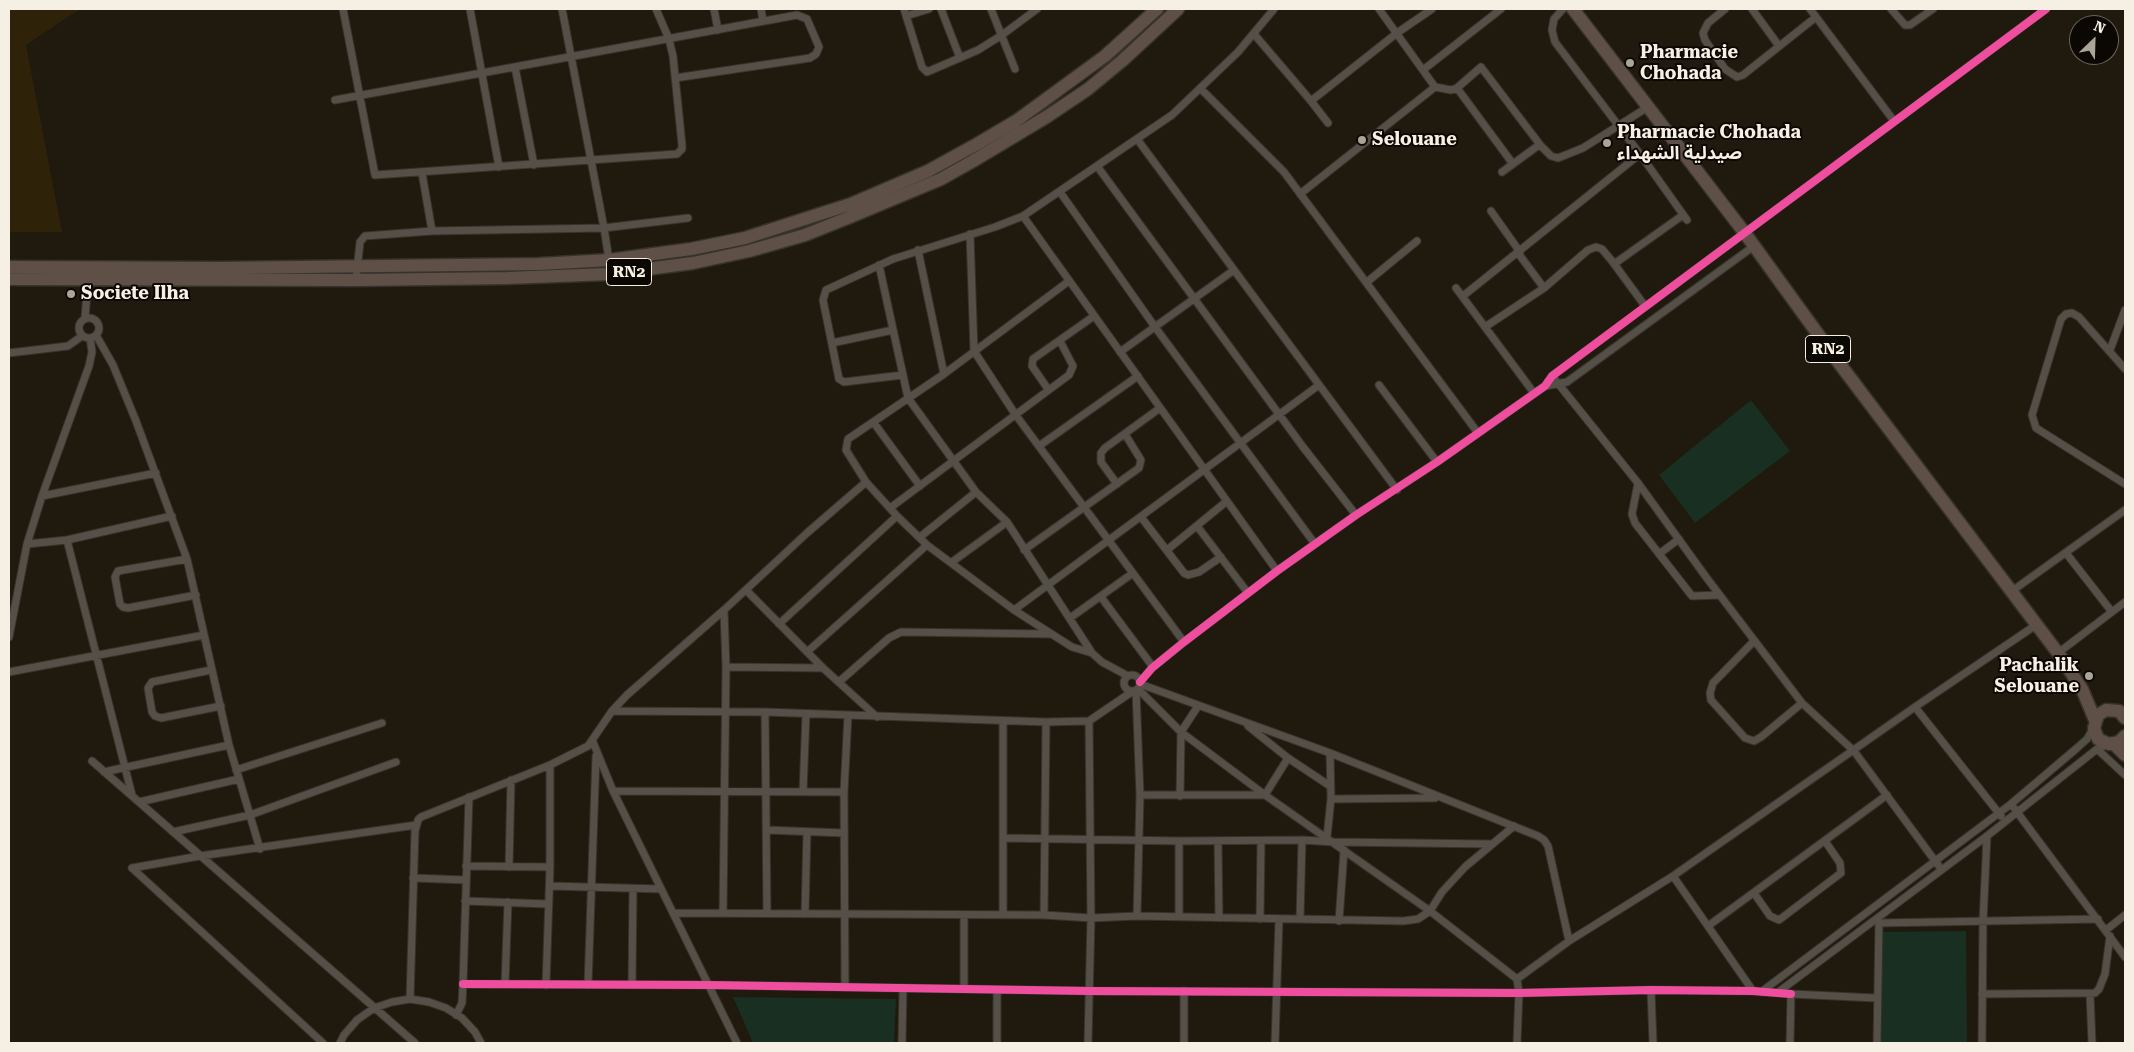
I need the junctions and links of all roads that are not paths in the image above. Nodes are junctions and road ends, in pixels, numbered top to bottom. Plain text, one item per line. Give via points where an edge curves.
1 (343, 9) edge
2 (470, 9) edge
3 (562, 9) edge
4 (656, 9) edge
5 (714, 9) edge
6 (760, 9) edge
7 (929, 9) edge
8 (941, 9) edge
9 (990, 9) edge
10 (1037, 9) edge
11 (1157, 9) edge
12 (1178, 9) edge
13 (1274, 9) edge
14 (1379, 9) edge
15 (1432, 9) edge
16 (1501, 9) edge
17 (1573, 9) edge
18 (1725, 9) edge
19 (1752, 9) edge
20 (1810, 9) edge
21 (1890, 9) edge
22 (1934, 9) edge
23 (2046, 9) edge
24 (1558, 11) edge
25 (905, 12) edge
26 (1816, 17) junction
27 (763, 21) junction
28 (718, 30) junction
29 (1397, 33) junction
30 (1254, 34) junction
31 (1002, 35) junction
32 (669, 39) junction
33 (1779, 46) junction
34 (572, 57) junction
35 (960, 58) junction
36 (515, 67) junction
37 (1015, 69) dead end
38 (1423, 70) junction
39 (481, 72) junction
40 (675, 78) junction
41 (1435, 87) junction
42 (1457, 88) junction
43 (1201, 89) junction
44 (360, 96) junction
45 (335, 100) dead end
46 (1311, 101) junction
47 (1648, 106) junction
48 (1894, 122) junction
49 (1328, 123) dead end
50 (1617, 125) junction
51 (1138, 139) junction
52 (1539, 145) junction
53 (1640, 154) junction
54 (591, 161) junction
55 (1513, 164) junction
56 (534, 165) junction
57 (1097, 166) junction
58 (499, 168) junction
59 (1502, 172) dead end
60 (422, 173) junction
61 (1060, 192) junction
62 (1300, 194) junction
63 (1491, 212) dead end
64 (1023, 216) junction
65 (688, 218) dead end
66 (604, 228) junction
67 (432, 230) junction
68 (1744, 232) junction
69 (970, 234) junction
70 (1417, 241) dead end
71 (1754, 246) junction
72 (918, 250) junction
73 (1519, 253) junction
74 (609, 260) junction
75 (1614, 264) junction
76 (879, 265) junction
77 (357, 266) junction
78 (9, 267) edge
79 (1234, 270) junction
80 (9, 280) edge
81 (88, 280) junction
82 (356, 280) junction
83 (1069, 281) junction
84 (1367, 282) junction
85 (1456, 288) dead end
86 (1544, 288) junction
87 (1462, 296) junction
88 (1194, 299) junction
89 (1645, 306) junction
90 (2125, 310) edge
91 (1094, 316) junction
92 (85, 318) junction
93 (1155, 327) junction
94 (1486, 327) junction
95 (893, 330) junction
96 (89, 336) junction
97 (1060, 341) junction
98 (832, 344) junction
99 (2110, 350) junction
100 (974, 351) junction
101 (1120, 352) junction
102 (9, 353) edge
103 (2125, 369) edge
104 (944, 374) junction
105 (903, 375) junction
106 (1138, 376) junction
107 (1552, 376) junction
108 (1319, 385) junction
109 (1379, 385) dead end
110 (1560, 385) junction
111 (1545, 386) junction
112 (1048, 389) junction
113 (1534, 393) junction
114 (908, 398) junction
115 (1160, 408) junction
116 (1015, 414) junction
117 (1279, 414) junction
118 (874, 423) junction
119 (1478, 432) junction
120 (1125, 434) junction
121 (1241, 443) junction
122 (1039, 446) junction
123 (954, 461) junction
124 (1437, 462) junction
125 (1205, 470) junction
126 (156, 473) junction
127 (866, 482) junction
128 (1638, 483) junction
129 (1118, 484) junction
130 (2125, 484) edge
131 (920, 486) junction
132 (1397, 490) junction
133 (976, 492) junction
134 (42, 496) junction
135 (1227, 502) junction
136 (1085, 507) junction
137 (890, 508) junction
138 (2125, 510) edge
139 (172, 516) junction
140 (897, 516) junction
141 (1141, 516) junction
142 (1356, 516) junction
143 (1007, 522) junction
144 (1196, 526) junction
145 (920, 537) junction
146 (1679, 539) junction
147 (67, 540) junction
148 (1109, 540) junction
149 (27, 544) junction
150 (1315, 544) junction
151 (927, 545) junction
152 (1024, 550) junction
153 (1166, 550) junction
154 (2066, 553) junction
155 (1659, 554) junction
156 (1221, 557) junction
157 (187, 559) junction
158 (952, 562) junction
159 (1277, 571) junction
160 (1133, 573) junction
161 (1048, 584) junction
162 (746, 590) junction
163 (2012, 591) junction
164 (1248, 593) junction
165 (196, 595) junction
166 (1720, 595) junction
167 (1100, 597) junction
168 (2125, 602) edge
169 (724, 610) junction
170 (1014, 610) junction
171 (2112, 612) junction
172 (1070, 618) junction
173 (779, 624) junction
174 (2036, 625) junction
175 (1051, 634) junction
176 (204, 636) junction
177 (9, 637) edge
178 (1754, 641) junction
179 (1184, 642) junction
180 (807, 652) junction
181 (1092, 653) junction
182 (2058, 653) junction
183 (97, 656) junction
184 (1107, 664) junction
185 (726, 667) junction
186 (1152, 667) junction
187 (823, 668) junction
188 (211, 670) junction
189 (9, 672) edge
190 (1131, 676) junction
191 (840, 681) junction
192 (1124, 684) junction
193 (1138, 687) junction
194 (2082, 689) junction
195 (2125, 703) edge
196 (1802, 704) junction
197 (1116, 705) junction
198 (220, 706) junction
199 (1198, 706) junction
200 (1915, 706) junction
201 (2110, 710) junction
202 (612, 711) junction
203 (765, 712) junction
204 (726, 713) junction
205 (806, 714) junction
206 (848, 715) junction
207 (878, 716) junction
208 (2125, 718) edge
209 (1003, 721) junction
210 (1089, 721) junction
211 (1046, 722) junction
212 (1242, 722) junction
213 (382, 723) dead end
214 (2094, 724) junction
215 (1181, 732) junction
216 (2125, 736) edge
217 (592, 742) junction
218 (2112, 744) junction
219 (229, 745) junction
220 (2097, 749) junction
221 (1854, 751) junction
222 (596, 753) junction
223 (1330, 753) junction
224 (2125, 754) edge
225 (1288, 758) junction
226 (92, 761) dead end
227 (396, 762) dead end
228 (550, 765) junction
229 (125, 767) junction
230 (236, 770) junction
231 (104, 772) junction
232 (2125, 775) edge
233 (239, 779) junction
234 (511, 780) junction
235 (1330, 786) junction
236 (613, 790) junction
237 (724, 791) junction
238 (767, 791) junction
239 (803, 792) junction
240 (844, 792) junction
241 (1265, 795) junction
242 (1887, 795) junction
243 (132, 796) junction
244 (1140, 796) junction
245 (1180, 796) junction
246 (469, 797) junction
247 (1438, 798) junction
248 (1331, 799) junction
249 (138, 802) junction
250 (2011, 804) junction
251 (2018, 812) junction
252 (1999, 813) junction
253 (250, 815) junction
254 (2005, 822) junction
255 (416, 825) junction
256 (1514, 826) junction
257 (767, 830) junction
258 (173, 832) junction
259 (807, 832) junction
260 (844, 833) junction
261 (1987, 836) junction
262 (1327, 837) junction
263 (1004, 838) junction
264 (1046, 839) junction
265 (1090, 840) junction
266 (1139, 840) junction
267 (1302, 840) junction
268 (1179, 841) junction
269 (1218, 841) junction
270 (1261, 841) junction
271 (1825, 841) junction
272 (1334, 842) junction
273 (1492, 844) junction
274 (260, 849) junction
275 (1344, 850) junction
276 (200, 856) junction
277 (1934, 860) junction
278 (466, 866) junction
279 (510, 866) junction
280 (550, 867) junction
281 (1941, 869) junction
282 (1673, 876) junction
283 (413, 878) junction
284 (466, 880) junction
285 (550, 886) junction
286 (590, 887) junction
287 (633, 889) junction
288 (661, 889) junction
289 (1754, 893) junction
290 (465, 901) junction
291 (508, 902) junction
292 (548, 904) junction
293 (1430, 910) junction
294 (1868, 911) junction
295 (673, 913) junction
296 (723, 913) junction
297 (768, 913) junction
298 (805, 914) junction
299 (844, 914) junction
300 (964, 915) junction
301 (1003, 915) junction
302 (1044, 915) junction
303 (2125, 915) edge
304 (1137, 916) junction
305 (1179, 917) junction
306 (1091, 918) junction
307 (1219, 918) junction
308 (1260, 919) junction
309 (1300, 919) junction
310 (2098, 919) junction
311 (1279, 920) junction
312 (1339, 921) junction
313 (1877, 921) junction
314 (1983, 922) junction
315 (1708, 926) junction
316 (2108, 933) junction
317 (1569, 942) junction
318 (2125, 957) edge
319 (1517, 979) junction
320 (463, 984) junction
321 (505, 984) junction
322 (546, 985) junction
323 (588, 985) junction
324 (632, 985) junction
325 (709, 985) junction
326 (845, 986) junction
327 (903, 988) junction
328 (964, 989) junction
329 (996, 990) junction
330 (1651, 990) junction
331 (1090, 991) junction
332 (1184, 991) junction
333 (1276, 991) junction
334 (1753, 991) junction
335 (1761, 992) junction
336 (1519, 993) junction
337 (1778, 993) junction
338 (1791, 994) junction
339 (1982, 994) junction
340 (2090, 994) junction
341 (1876, 998) junction
342 (410, 1000) junction
343 (374, 1008) junction
344 (456, 1015) junction
345 (324, 1043) edge
346 (340, 1043) edge
347 (415, 1043) edge
348 (481, 1043) edge
349 (737, 1043) edge
350 (902, 1043) edge
351 (997, 1043) edge
352 (1088, 1043) edge
353 (1184, 1043) edge
354 (1275, 1043) edge
355 (1517, 1043) edge
356 (1653, 1043) edge
357 (1790, 1043) edge
358 (1877, 1043) edge
359 (1982, 1043) edge
360 (2092, 1043) edge

1 - 44 street
2 - 39 street
3 - 34 street
4 - 32 street
5 - 28 street
6 - 27 street
7 - 25 street
8 - 35 street
9 - 31 street
10 - 31 street
11 - 74 highway, RN2 via 1105,56 1016,121 928,171 851,204 745,238
12 - 82 highway, RN2 via 1088,89 973,162 941,179 805,235 749,251 655,270 515,278
13 - 30 street
14 - 29 street
15 - 29 street
16 - 38 street
17 - 47 highway, RN2
18 - 33 street via 1708,23 1702,33 1732,76 1743,75
19 - 33 street
20 - 26 street
21 - 22 street via 1905,25 1910,25
23 - 48 street
24 - 50 street via 1552,30 1555,42
25 - 35 street via 924,70 931,71
26 - 33 street
26 - 48 street
27 - 28 street
27 - 40 street via 806,18 819,51 810,58
28 - 32 street
29 - 38 street
29 - 46 street
30 - 43 street
30 - 46 street
31 - 35 street
31 - 37 street
32 - 34 street
32 - 40 street
34 - 36 street
34 - 54 street
36 - 39 street
36 - 56 street
38 - 41 street
39 - 44 street
39 - 58 street
40 - 54 street via 680,152
41 - 42 street
41 - 62 street
42 - 52 street via 1481,67
42 - 55 street
43 - 51 street
43 - 62 street via 1258,144
44 - 45 street
44 - 60 street via 375,175
46 - 49 street
47 - 50 street
47 - 68 highway, RN2
48 - 68 street
50 - 52 street via 1566,156 1551,156
50 - 53 street
51 - 57 street
51 - 79 street
52 - 55 street
53 - 73 street
53 - 75 street via 1685,218
54 - 56 street
54 - 66 street
55 - 59 street
56 - 58 street
57 - 61 street
57 - 88 street
58 - 60 street
60 - 67 street
61 - 64 street
61 - 93 street
62 - 84 street
63 - 73 street
64 - 69 street
64 - 83 street
65 - 66 street
66 - 67 street
66 - 74 street
67 - 77 street via 365,236 360,242
68 - 71 highway, RN2
68 - 89 street
69 - 72 street
69 - 100 street
70 - 84 street
71 - 110 street
71 - 163 highway, RN2
72 - 76 street
72 - 104 street
73 - 86 street
73 - 87 street
74 - 77 highway, RN2
75 - 86 street via 1602,249 1593,247
75 - 89 street
76 - 95 street
76 - 98 street via 830,287 824,293
77 - 78 highway, RN2
77 - 82 street
79 - 88 street
79 - 108 street
80 - 81 highway, RN2
81 - 82 highway, RN2
81 - 92 street
83 - 91 street
83 - 100 street
84 - 119 street
85 - 87 street
86 - 94 street
87 - 94 street
88 - 93 street
88 - 117 street
89 - 107 street
90 - 99 street
91 - 97 street
91 - 101 street
92 - 96 street via 78,326
92 - 96 street via 93,318 99,328
93 - 101 street
93 - 121 street
94 - 113 street
95 - 98 street
95 - 105 street
96 - 102 street via 68,346
96 - 126 street via 117,373
96 - 134 street via 92,352 89,366
97 - 112 street via 1072,362 1072,370
97 - 112 street via 1035,357 1032,363
98 - 105 street via 841,382
99 - 103 street
99 - 130 street via 2080,317 2066,314 2061,319 2032,416 2036,428
100 - 104 street
100 - 116 street
101 - 106 street
104 - 114 street
105 - 114 street
106 - 115 street
106 - 122 street
107 - 110 street
107 - 111 street
108 - 117 street
108 - 132 street
109 - 124 street
110 - 111 street
110 - 128 street
111 - 113 street
112 - 116 street
113 - 119 street
114 - 118 street
114 - 123 street
115 - 120 street
115 - 125 street
116 - 122 street
116 - 123 street
117 - 121 street
117 - 142 street
118 - 127 street via 848,439 846,444 849,456
118 - 131 street
119 - 124 street
120 - 129 street via 1141,463
120 - 129 street via 1105,448 1100,458
121 - 125 street
121 - 150 street
122 - 136 street
123 - 131 street
123 - 133 street
124 - 132 street
125 - 135 street
125 - 141 street
126 - 134 street
126 - 139 street
127 - 137 street
127 - 162 street
128 - 146 street
128 - 155 street via 1632,518
129 - 136 street
131 - 137 street
132 - 142 street
133 - 143 street
133 - 145 street
134 - 149 street
135 - 144 street
135 - 159 street
136 - 148 street
136 - 152 street
137 - 140 street
138 - 154 street
139 - 147 street
139 - 157 street
140 - 145 street
140 - 173 street
141 - 148 street
141 - 153 street
142 - 150 street
143 - 152 street
143 - 158 street
144 - 153 street
144 - 156 street
145 - 151 street
146 - 155 street
146 - 166 street
147 - 149 street
147 - 183 street
148 - 160 street
148 - 161 street
149 - 177 street
150 - 159 street
151 - 158 street
151 - 180 street
152 - 161 street
153 - 156 street via 1188,575 1199,572
154 - 163 street
154 - 171 street
155 - 166 street via 1692,596
156 - 164 street
157 - 165 street
157 - 165 street via 118,571 115,577 120,604 128,608
158 - 170 street
159 - 164 street
160 - 167 street
160 - 179 street
161 - 170 street
161 - 172 street
162 - 169 street
162 - 173 street
163 - 174 highway, RN2
164 - 179 street
165 - 176 street
166 - 178 street
167 - 172 street
167 - 186 street
168 - 171 street
169 - 185 street
169 - 202 street
170 - 175 street
171 - 182 street
172 - 181 street
173 - 180 street
174 - 182 highway, RN2
174 - 200 street
175 - 181 street via 1072,647
175 - 191 street via 901,632 889,638
176 - 183 street
176 - 188 street
178 - 196 street
178 - 196 street via 1713,683 1710,688 1712,700 1745,738 1754,740
179 - 186 street
180 - 187 street
181 - 184 street
182 - 194 highway, RN2
183 - 189 street
183 - 229 street
184 - 190 street
184 - 192 street
185 - 187 street
185 - 204 street
186 - 190 street
186 - 193 street
187 - 191 street
188 - 198 street
188 - 198 street via 152,682 148,688 152,712 160,718
190 - 192 street
190 - 193 street
191 - 207 street
192 - 193 street via 1128,690
192 - 197 street
193 - 197 street
193 - 199 street
193 - 215 street
193 - 244 street
194 - 201 highway, RN2
194 - 214 highway, RN2
195 - 201 street
196 - 221 street
197 - 210 street
198 - 219 street
199 - 212 street
199 - 215 street
200 - 221 street
200 - 252 street
201 - 208 highway, RN2
201 - 214 highway via 2102,712
202 - 204 street
202 - 217 street
203 - 204 street
203 - 205 street
203 - 238 street
204 - 237 street
205 - 206 street
205 - 239 street
206 - 207 street
206 - 240 street
207 - 209 street
209 - 211 street
209 - 263 street
210 - 211 street
210 - 265 street
211 - 264 street
212 - 223 street
212 - 225 street
213 - 230 street
214 - 218 highway, RN2 via 2098,739
214 - 250 street via 2078,748
215 - 241 street
215 - 245 street
216 - 218 highway
217 - 222 street
217 - 228 street via 581,751
218 - 220 street
218 - 224 highway, RN2
219 - 229 street
219 - 230 street
220 - 232 street
220 - 251 street
221 - 242 street
221 - 282 street
222 - 236 street
222 - 286 street
223 - 235 street
223 - 247 street
225 - 235 street
225 - 241 street
226 - 231 street
227 - 253 street
228 - 234 street
228 - 280 street
229 - 231 street
229 - 243 street
230 - 233 street
231 - 243 street
233 - 249 street
233 - 253 street
234 - 246 street
234 - 279 street
235 - 248 street
236 - 237 street
236 - 288 street
237 - 238 street
237 - 296 street
238 - 239 street
238 - 257 street
239 - 240 street
240 - 260 street
241 - 245 street
241 - 262 street
242 - 271 street
242 - 277 street
243 - 249 street
244 - 245 street
244 - 266 street
246 - 255 street via 425,814
246 - 278 street
247 - 248 street
247 - 256 street
248 - 262 street
249 - 258 street
250 - 251 street
250 - 252 street
251 - 254 street
251 - 310 street
252 - 254 street
252 - 277 street
253 - 258 street
253 - 274 street
254 - 261 street
255 - 274 street
255 - 283 street
256 - 273 street
256 - 317 street via 1538,836 1548,846
257 - 259 street
257 - 297 street
258 - 276 street
259 - 260 street
259 - 298 street
260 - 299 street
261 - 281 street
261 - 314 street
262 - 272 street
263 - 264 street
263 - 301 street
264 - 265 street
264 - 302 street
265 - 266 street
265 - 306 street
266 - 268 street
266 - 304 street
267 - 270 street
267 - 272 street
267 - 309 street
268 - 269 street
268 - 305 street
269 - 270 street
269 - 307 street
270 - 308 street
271 - 289 street
271 - 289 street via 1840,863 1840,873 1779,920 1770,916
272 - 273 street
272 - 275 street
273 - 293 street via 1442,892
274 - 276 street
275 - 293 street
275 - 312 street
276 - 343 street
276 - 345 street via 132,868
277 - 281 street
277 - 294 street
278 - 279 street
278 - 284 street
279 - 280 street
280 - 285 street
281 - 313 street
282 - 315 street
282 - 317 street
283 - 284 street
283 - 342 street
284 - 290 street
285 - 286 street
285 - 292 street
286 - 287 street
286 - 323 street
287 - 288 street
287 - 324 street
288 - 295 street
289 - 315 street
290 - 291 street
290 - 320 street
291 - 292 street
291 - 321 street
292 - 322 street
293 - 312 street via 1418,919 1403,921
293 - 319 street
294 - 313 street
294 - 335 street
295 - 296 street
295 - 325 street
296 - 297 street
297 - 298 street
298 - 299 street
299 - 300 street
299 - 326 street
300 - 301 street
300 - 328 street
301 - 302 street
302 - 306 street
303 - 316 street
304 - 305 street
304 - 306 street
305 - 307 street
306 - 331 street
307 - 308 street
308 - 311 street
309 - 311 street
309 - 312 street
310 - 314 street
310 - 316 street
311 - 333 street
313 - 314 street
313 - 337 street
313 - 341 street
314 - 339 street
315 - 334 street
316 - 318 street
316 - 340 street via 2101,983
317 - 319 street
319 - 336 street
320 - 321 street
320 - 344 street via 462,1003
321 - 322 street
322 - 323 street
323 - 324 street
324 - 325 street
325 - 326 street
325 - 349 street
326 - 327 street
327 - 328 street
327 - 350 street
328 - 329 street
329 - 331 street
329 - 351 street
330 - 334 street
330 - 336 street
330 - 356 street
331 - 332 street
331 - 352 street
332 - 333 street
332 - 353 street
333 - 336 street
333 - 354 street
334 - 335 street
335 - 337 street
336 - 355 street
337 - 338 street
338 - 341 street
338 - 357 street
339 - 340 street
339 - 359 street
340 - 360 street
341 - 358 street
342 - 343 street
342 - 344 street via 429,1002
343 - 346 street via 357,1020
343 - 347 street
344 - 348 street

